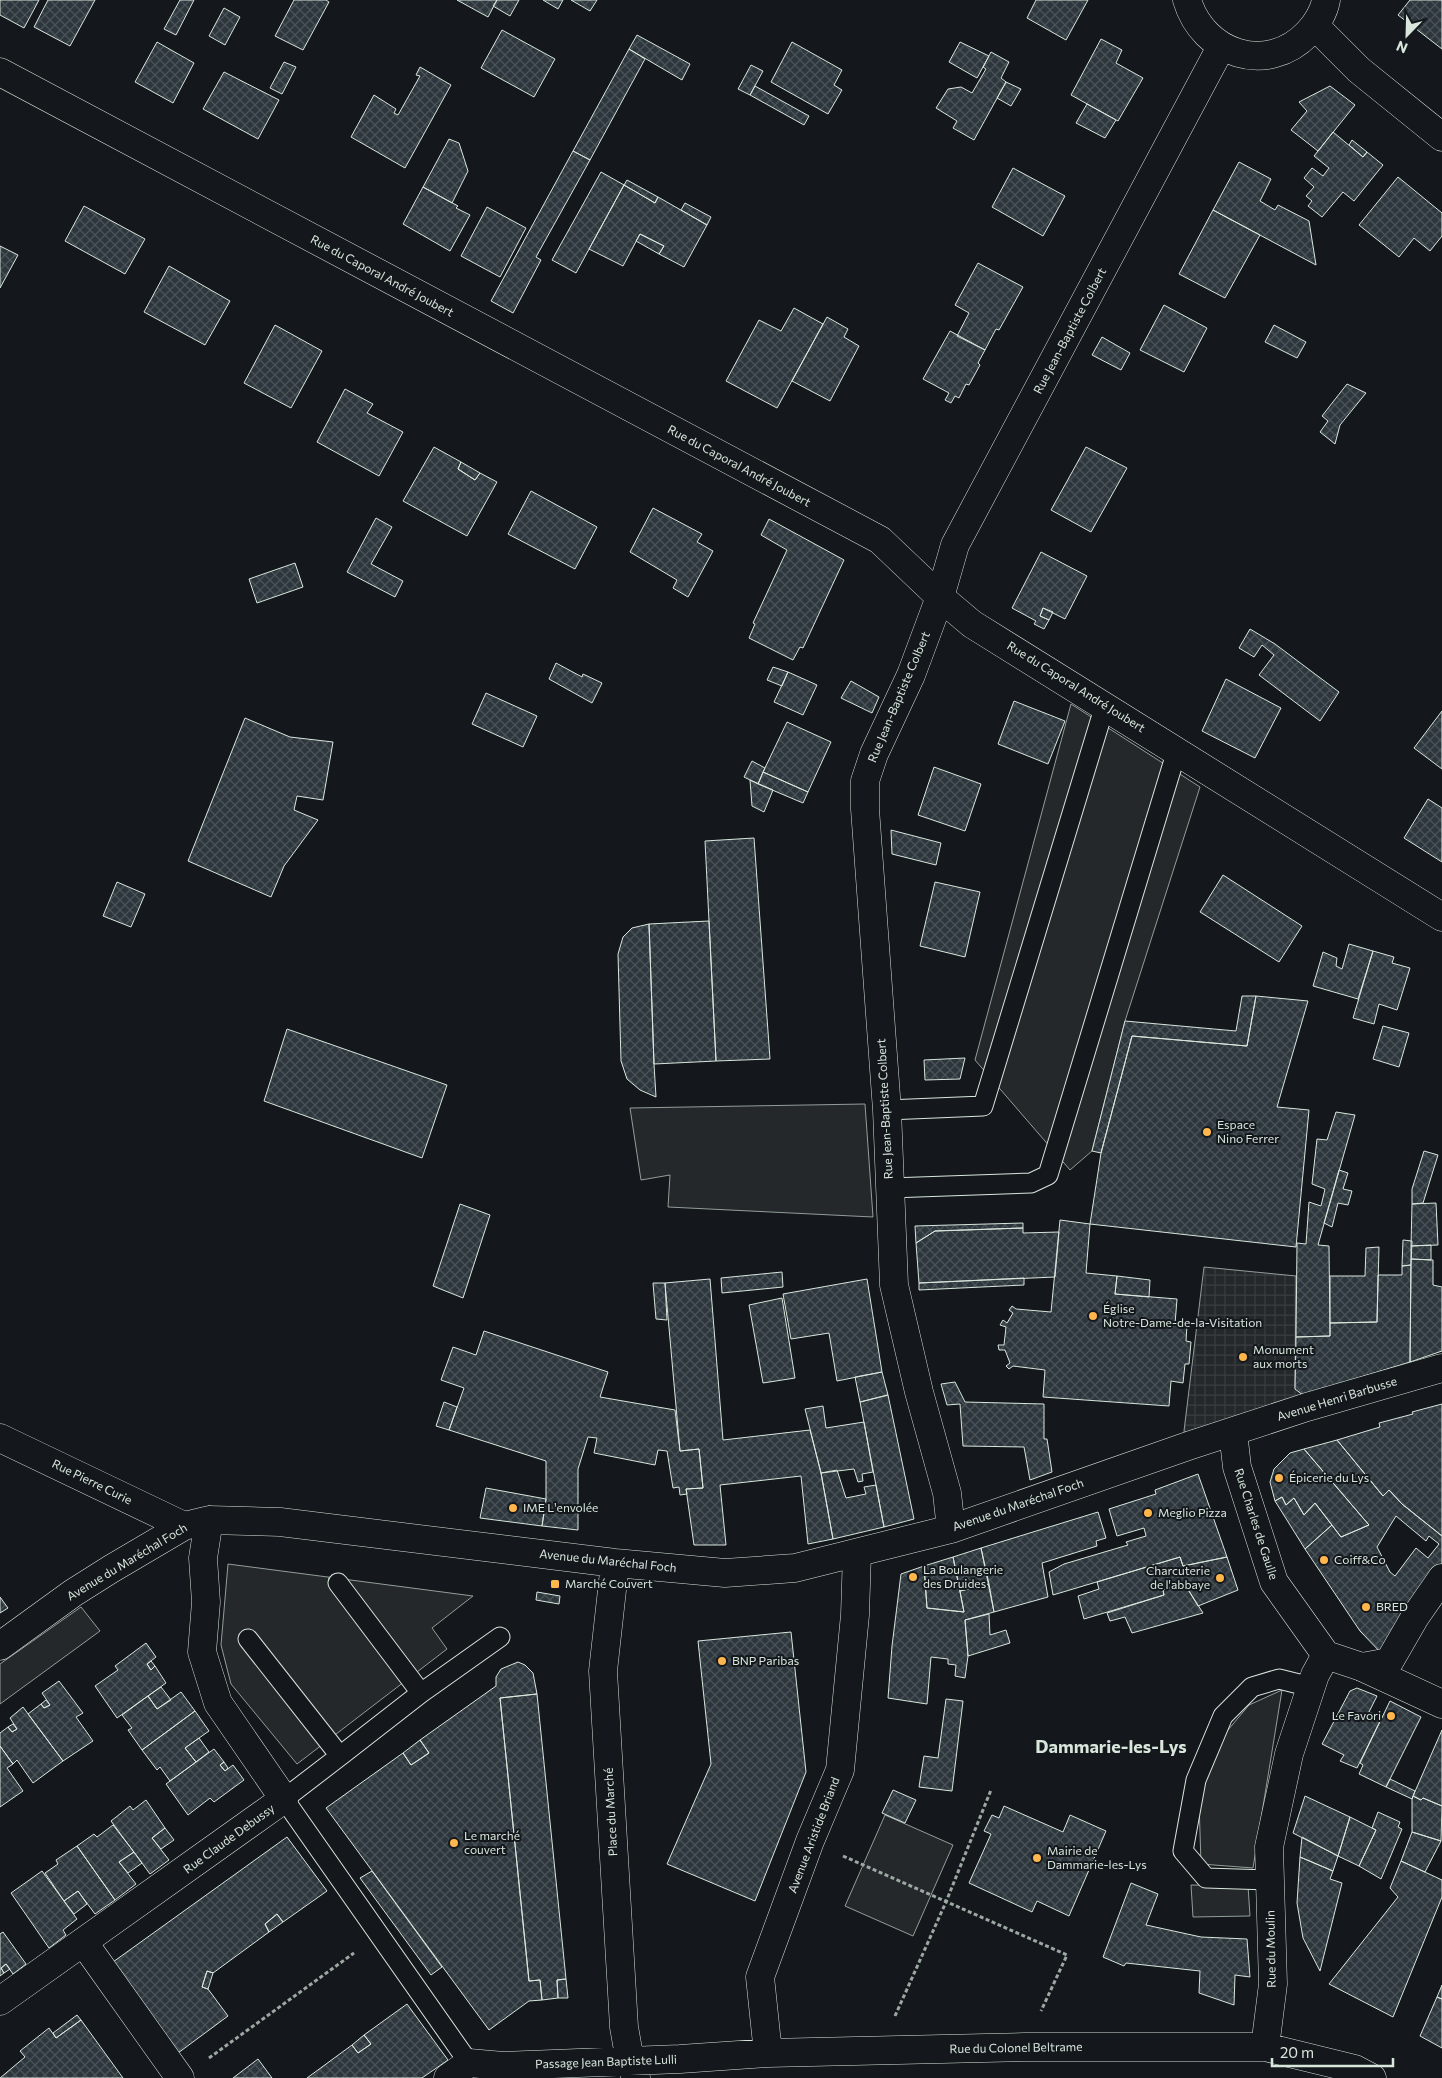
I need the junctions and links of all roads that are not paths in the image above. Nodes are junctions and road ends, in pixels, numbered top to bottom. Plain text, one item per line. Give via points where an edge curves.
1 (1187, 0) edge
2 (1326, 0) edge
3 (1315, 26) junction
4 (1221, 47) junction
5 (0, 72) edge
6 (1442, 137) edge
7 (940, 597) junction
8 (1105, 705) junction
9 (1177, 750) junction
10 (1442, 917) edge
11 (887, 1110) junction
12 (890, 1188) junction
13 (1442, 1368) edge
14 (1233, 1432) junction
15 (0, 1438) edge
16 (196, 1523) junction
17 (951, 1529) junction
18 (857, 1553) junction
19 (615, 1563) junction
20 (1442, 1578) edge
21 (338, 1583) dead end
22 (500, 1637) dead end
23 (248, 1639) dead end
24 (0, 1646) edge
25 (1326, 1655) junction
26 (1362, 1667) junction
27 (1311, 1687) junction
28 (421, 1693) junction
29 (1442, 1704) edge
30 (340, 1756) junction
31 (284, 1799) junction
32 (1269, 1880) junction
33 (84, 1943) junction
34 (0, 2001) edge
35 (1265, 2047) junction
36 (768, 2053) junction
37 (458, 2070) edge
38 (633, 2070) edge
39 (180, 2078) edge
40 (1306, 2078) edge
41 (1372, 2078) edge

1 - 4 street via 1191,15 1204,33
2 - 3 street
3 - 4 street via 1301,41 1282,51 1262,56 1241,54
3 - 6 street via 1359,70
4 - 7 street, Rue Jean-Baptiste Colbert via 955,545
5 - 7 street, Rue du Caporal André Joubert via 880,540
7 - 8 street, Rue du Caporal André Joubert via 972,624
7 - 11 street, Rue Jean-Baptiste Colbert via 865,781 864,809
8 - 9 street, Rue du Caporal André Joubert
8 - 11 lane via 983,1106
9 - 10 street, Rue du Caporal André Joubert
9 - 12 lane via 1048,1175 1031,1183
11 - 12 street, Rue Jean-Baptiste Colbert
12 - 17 street, Rue Jean-Baptiste Colbert via 894,1285 947,1493
13 - 14 street, Avenue Henri Barbusse
14 - 17 street, Avenue du Maréchal Foch
14 - 25 street, Rue Charles de Gaulle via 1237,1467 1274,1582
15 - 16 street, Rue Pierre Curie
16 - 19 street, Avenue du Maréchal Foch via 280,1522
16 - 24 street, Avenue du Maréchal Foch via 73,1593
16 - 31 street, Rue Claude Debussy via 206,1602 202,1652 218,1703
17 - 18 street, Avenue du Maréchal Foch
18 - 19 street, Avenue du Maréchal Foch via 795,1568 725,1572
18 - 36 street, Avenue Aristide Briand via 855,1615 840,1770 760,1977
19 - 38 street, Place du Marché via 603,1671 624,2027
20 - 26 street via 1389,1662
21 - 28 lane
22 - 28 lane
23 - 30 lane
25 - 26 street
25 - 27 street, Rue du Moulin
26 - 29 street
27 - 32 street, Rue du Moulin via 1289,1754 1269,1847
27 - 32 lane via 1279,1678 1252,1687 1224,1716 1196,1780 1184,1852 1206,1878
28 - 30 lane
30 - 31 lane
31 - 33 street, Rue Claude Debussy
31 - 37 lane via 379,1935
32 - 35 street, Rue du Moulin via 1273,1984
33 - 34 street, Rue Claude Debussy
33 - 39 street
35 - 36 street, Rue du Colonel Beltrame via 1025,2047
35 - 40 street
35 - 41 street via 1355,2070
36 - 38 street, Passage Jean Baptiste Lulli
37 - 38 street, Passage Jean Baptiste Lulli via 503,2066

